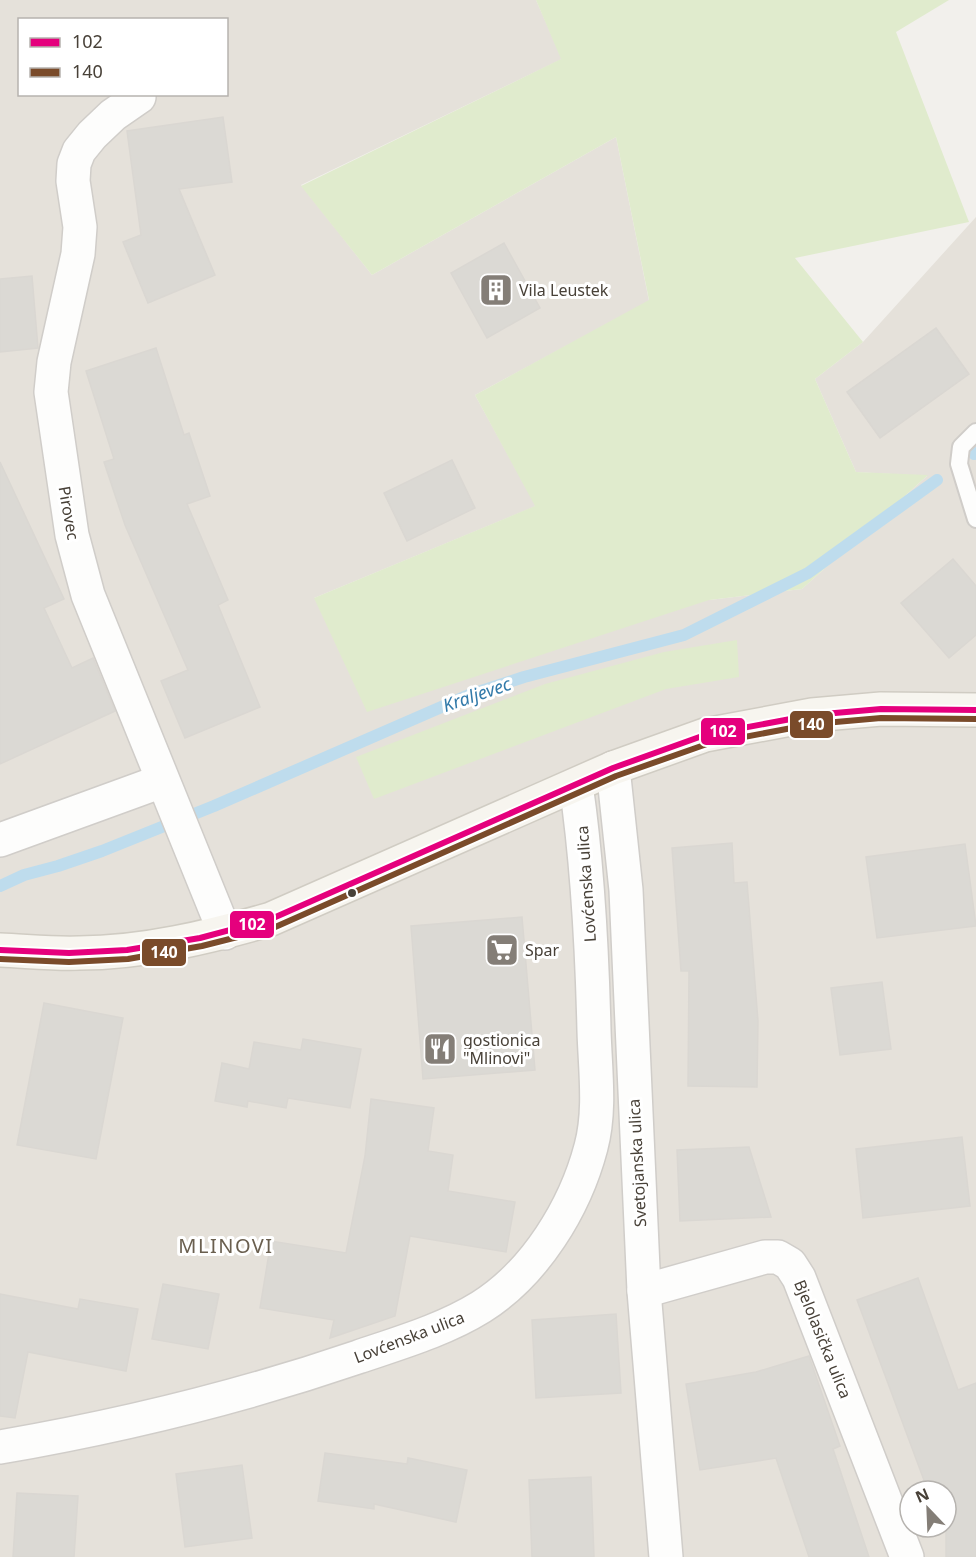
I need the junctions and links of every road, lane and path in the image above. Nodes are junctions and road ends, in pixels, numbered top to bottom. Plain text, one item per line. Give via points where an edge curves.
1 (139, 97) dead end
2 (976, 432) edge
3 (976, 519) edge
4 (976, 710) edge
5 (613, 768) junction
6 (576, 785) junction
7 (166, 788) junction
8 (0, 840) edge
9 (225, 933) junction
10 (0, 950) edge
11 (644, 1291) junction
12 (0, 1447) edge
13 (666, 1557) edge
14 (907, 1557) edge

1 - 7 street, Pirovec via 92,135 74,164 80,236 51,392 79,567 98,624
2 - 3 lane via 961,447 959,464
4 - 5 main road via 812,715 705,735
5 - 6 main road
5 - 11 street, Svetojanska ulica via 626,890
6 - 9 main road via 271,920
6 - 12 street, Lovćenska ulica via 586,855 595,1123 582,1177 567,1209 525,1268 482,1307 455,1321 324,1369 217,1401
7 - 8 street
7 - 9 street, Pirovec
9 - 10 main road via 80,954
11 - 13 street, Svetojanska ulica
11 - 14 street, Bjelolasička ulica via 765,1257 778,1257 790,1264 822,1334

